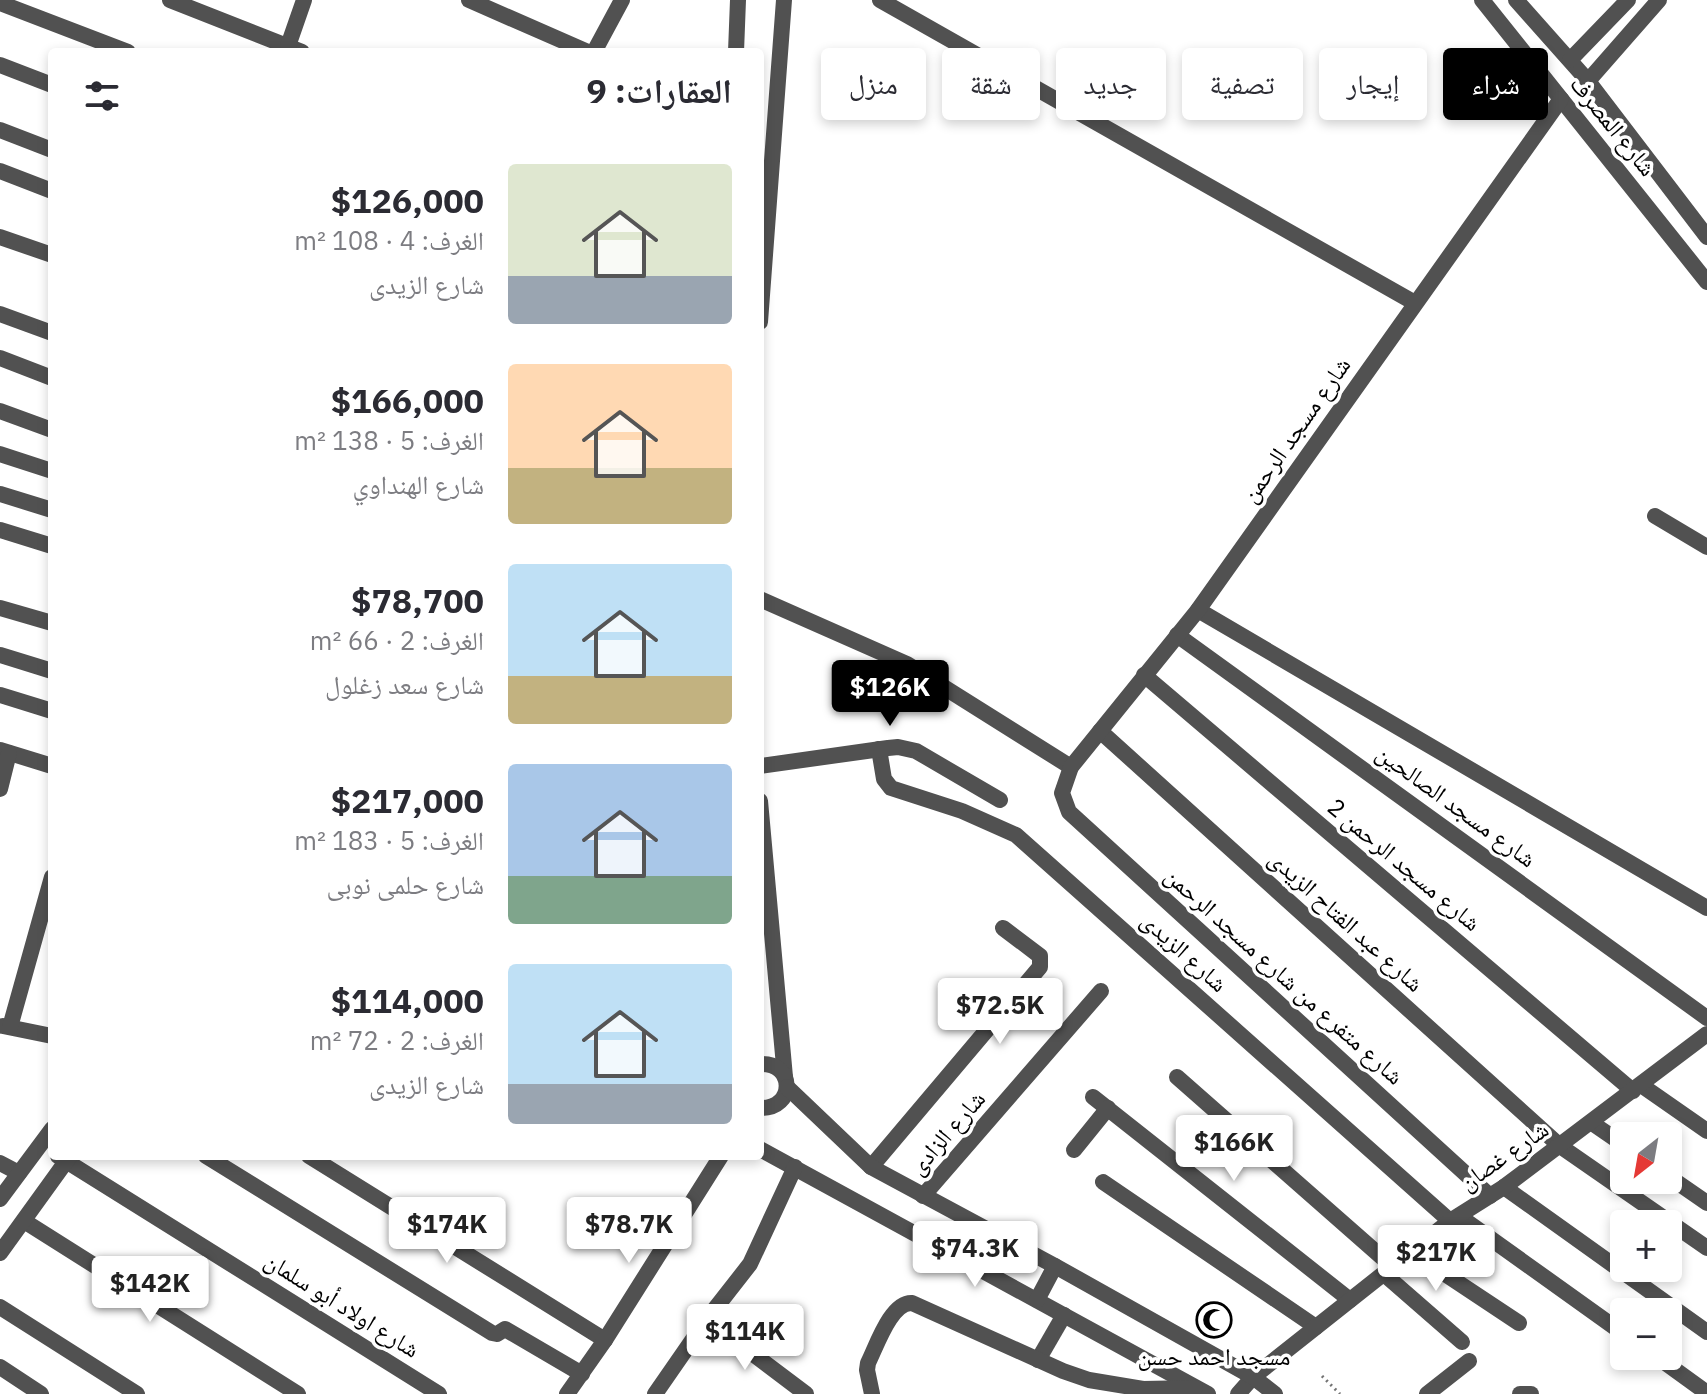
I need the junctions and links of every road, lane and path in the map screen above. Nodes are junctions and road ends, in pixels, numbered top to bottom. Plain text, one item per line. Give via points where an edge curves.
1 (170, 0) edge
2 (304, 0) edge
3 (469, 0) edge
4 (622, 0) edge
5 (738, 0) edge
6 (784, 0) edge
7 (880, 0) edge
8 (1482, 0) edge
9 (1516, 0) edge
10 (1628, 0) edge
11 (1659, 0) edge
12 (0, 3) edge
13 (118, 48) edge
14 (292, 48) edge
15 (295, 48) edge
16 (582, 48) edge
17 (593, 48) edge
18 (736, 48) edge
19 (1570, 60) junction
20 (0, 65) edge
21 (1588, 81) junction
22 (48, 83) edge
23 (1561, 99) junction
24 (0, 130) edge
25 (48, 148) edge
26 (0, 171) edge
27 (48, 189) edge
28 (0, 237) edge
29 (1707, 237) edge
30 (48, 254) edge
31 (764, 268) edge
32 (1707, 282) edge
33 (1415, 303) junction
34 (0, 314) edge
35 (48, 332) edge
36 (0, 358) edge
37 (48, 376) edge
38 (0, 411) edge
39 (48, 429) edge
40 (0, 454) edge
41 (48, 470) edge
42 (0, 494) edge
43 (48, 509) edge
44 (1655, 516) dead end
45 (0, 530) edge
46 (48, 545) edge
47 (1707, 547) edge
48 (764, 601) edge
49 (0, 608) edge
50 (1198, 610) junction
51 (48, 622) edge
52 (1177, 635) junction
53 (0, 655) edge
54 (48, 670) edge
55 (1144, 675) junction
56 (0, 695) edge
57 (48, 710) edge
58 (1100, 731) junction
59 (879, 749) junction
60 (4, 752) edge
61 (48, 765) edge
62 (764, 765) edge
63 (1071, 767) junction
64 (1064, 783) joint
65 (0, 789) edge
66 (1000, 800) dead end
67 (764, 867) edge
68 (48, 890) edge
69 (1707, 908) edge
70 (1003, 928) dead end
71 (1101, 991) dead end
72 (1707, 1018) edge
73 (5, 1026) edge
74 (48, 1035) edge
75 (1703, 1043) edge
76 (764, 1065) edge
77 (1177, 1077) dead end
78 (786, 1082) junction
79 (1637, 1088) junction
80 (1093, 1097) dead end
81 (764, 1107) edge
82 (1108, 1108) junction
83 (1592, 1123) junction
84 (1707, 1131) edge
85 (1610, 1135) edge
86 (1560, 1146) junction
87 (1074, 1150) dead end
88 (764, 1151) edge
89 (48, 1158) edge
90 (54, 1160) edge
91 (67, 1160) edge
92 (212, 1160) edge
93 (315, 1160) edge
94 (718, 1160) edge
95 (0, 1163) edge
96 (795, 1167) junction
97 (871, 1167) junction
98 (19, 1173) junction
99 (1103, 1182) dead end
100 (1682, 1186) edge
101 (1497, 1191) junction
102 (923, 1196) junction
103 (0, 1199) edge
104 (1707, 1203) edge
105 (1454, 1219) junction
106 (24, 1221) junction
107 (1707, 1248) edge
108 (1412, 1252) junction
109 (0, 1253) edge
110 (1055, 1266) junction
111 (1388, 1270) junction
112 (1037, 1300) junction
113 (1350, 1300) junction
114 (0, 1307) edge
115 (1064, 1315) junction
116 (707, 1319) junction
117 (1519, 1323) dead end
118 (1610, 1325) edge
119 (1316, 1327) junction
120 (1707, 1332) edge
121 (605, 1340) junction
122 (1462, 1342) dead end
123 (1038, 1360) junction
124 (1469, 1361) dead end
125 (0, 1367) edge
126 (1675, 1370) edge
127 (582, 1374) junction
128 (1322, 1376) dead end
129 (1253, 1377) junction
130 (1202, 1391) edge
131 (801, 1393) edge
132 (1707, 1393) edge
133 (41, 1394) edge
134 (137, 1394) edge
135 (298, 1394) edge
136 (439, 1394) edge
137 (567, 1394) edge
138 (655, 1394) edge
139 (872, 1394) edge
140 (1238, 1394) edge
141 (1275, 1394) edge
142 (1340, 1394) edge
143 (1427, 1394) edge
144 (1520, 1394) edge
145 (1531, 1394) edge

1 - 14 street
2 - 15 street
3 - 16 street
4 - 17 street
5 - 18 street
6 - 31 street
7 - 33 street
8 - 23 street, شارع المصرف
9 - 19 street
10 - 19 street
11 - 21 street
12 - 13 street
19 - 21 street
20 - 22 street
21 - 29 street
23 - 32 street, شارع المصرف
23 - 33 street, شارع مسجد الرحمن
24 - 25 street
26 - 27 street
28 - 30 street
33 - 50 street, شارع مسجد الرحمن
34 - 35 street
36 - 37 street
38 - 39 street
40 - 41 street
42 - 43 street
44 - 47 street
45 - 46 street
48 - 63 street via 907,664
49 - 51 street
50 - 52 street, شارع مسجد الرحمن
50 - 69 street
52 - 55 street, شارع مسجد الرحمن
52 - 72 street, شارع مسجد الصالحين
53 - 54 street
55 - 58 street, شارع مسجد الرحمن
55 - 79 street, شارع مسجد الرحمن 2
56 - 57 street
58 - 63 street, شارع مسجد الرحمن
58 - 86 street, شارع عبد الفتاح الزيدى
59 - 62 street
59 - 66 street via 916,751
59 - 105 street, شارع الزيدى via 884,779 891,788 1016,835
60 - 61 street
60 - 65 street
63 - 64 street, شارع مسجد الرحمن
64 - 101 street, شارع متفرع من شارع مسجد الرحمن via 1069,812
67 - 78 street
68 - 73 street
70 - 97 street via 1040,956 1040,967
71 - 102 street, شارع الزادى
73 - 74 street
75 - 79 street, شارع غصان
76 - 78 street via 777,1067
77 - 111 street
78 - 81 street via 782,1100
78 - 97 street
79 - 83 street, شارع غصان
79 - 84 street, شارع مسجد الرحمن 2
80 - 82 street
82 - 87 street
82 - 113 street
83 - 85 street
83 - 86 street, شارع غصان
86 - 101 street, شارع غصان
86 - 107 street, شارع عبد الفتاح الزيدى
88 - 96 street
89 - 98 street
90 - 106 street
91 - 136 street, شارع اولاد أبو سلمان
92 - 127 street via 492,1333 505,1329
93 - 121 street
94 - 121 street
95 - 98 street
96 - 112 street
96 - 116 street via 750,1264
97 - 102 street
98 - 103 street
99 - 119 street
100 - 104 street
101 - 105 street, شارع غصان
101 - 120 street, شارع متفرع من شارع مسجد الرحمن
102 - 110 street
105 - 108 street, شارع غصان
105 - 118 street
106 - 109 street
106 - 135 street
108 - 111 street, شارع غصان
108 - 117 street
110 - 112 street
110 - 129 street
111 - 113 street, شارع غصان
111 - 122 street
112 - 115 street
113 - 119 street, شارع غصان
114 - 134 street
115 - 123 street
115 - 130 street
116 - 131 street
116 - 138 street
119 - 129 street, شارع غصان
121 - 127 street
123 - 130 street via 1115,1386
123 - 139 street via 905,1303 894,1311 868,1363
124 - 143 street
125 - 133 street
126 - 132 street
127 - 137 street
128 - 142 path
129 - 140 street, شارع غصان
129 - 141 street
144 - 145 street

